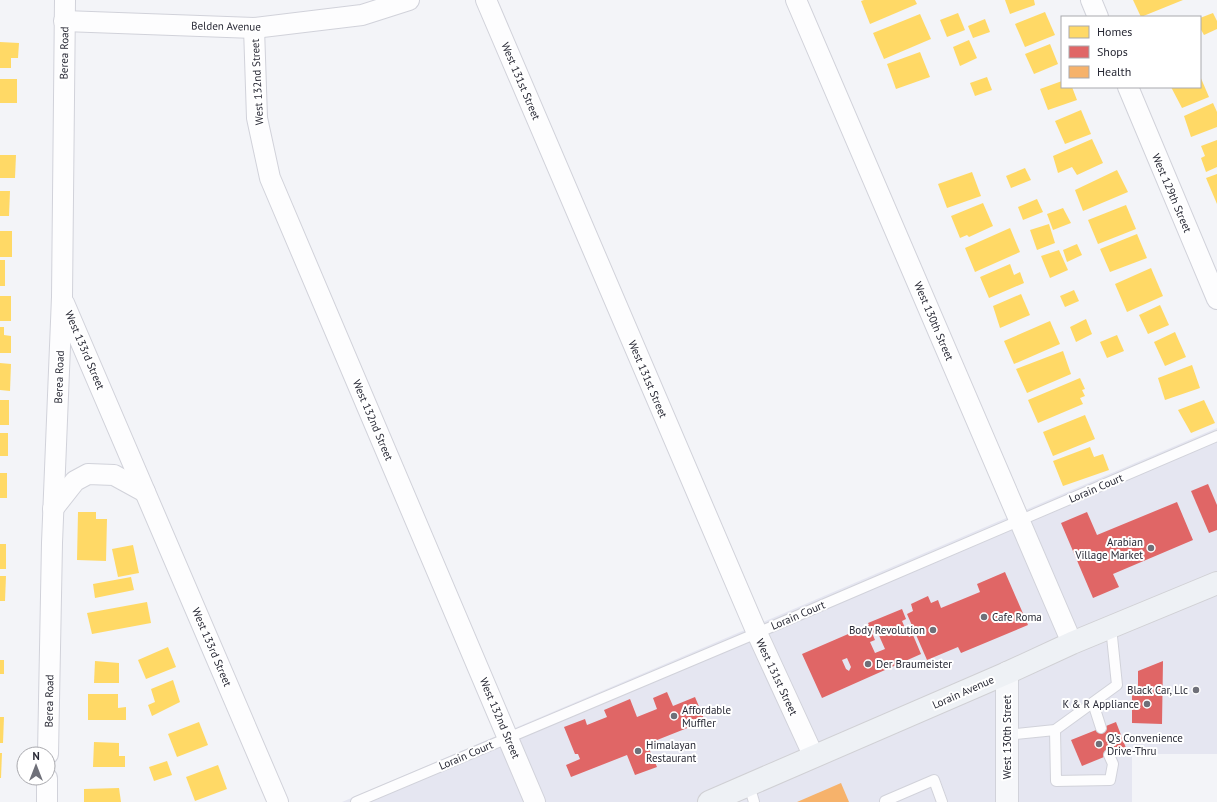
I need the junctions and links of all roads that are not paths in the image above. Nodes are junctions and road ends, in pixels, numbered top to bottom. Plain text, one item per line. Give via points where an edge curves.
1 (65, 0) edge
2 (409, 0) edge
3 (486, 0) edge
4 (796, 0) edge
5 (1091, 0) edge
6 (1098, 16) edge
7 (64, 21) junction
8 (254, 28) junction
9 (1128, 88) edge
10 (62, 297) junction
11 (1217, 299) edge
12 (1217, 436) edge
13 (145, 492) junction
14 (53, 508) junction
15 (1020, 520) junction
16 (1217, 583) edge
17 (1111, 627) junction
18 (757, 633) junction
19 (1072, 643) junction
20 (1007, 673) junction
21 (1093, 703) junction
22 (1101, 728) dead end
23 (1055, 730) junction
24 (1007, 735) junction
25 (508, 738) junction
26 (48, 746) edge
27 (1109, 755) dead end
28 (814, 757) junction
29 (47, 786) edge
30 (752, 794) edge
31 (47, 802) edge
32 (278, 802) edge
33 (356, 802) edge
34 (535, 802) edge
35 (709, 802) edge
36 (886, 802) edge
37 (942, 802) edge
38 (1007, 802) edge

1 - 7 street, Berea Road
2 - 8 street, Belden Avenue via 362,15
3 - 18 street, West 131st Street
4 - 15 street, West 130th Street
5 - 6 street
7 - 8 street, Belden Avenue
7 - 10 street, Berea Road
8 - 25 street, West 132nd Street via 257,118 270,178
9 - 11 street, West 129th Street
10 - 13 street, West 133rd Street
10 - 14 street, Berea Road
12 - 15 lane, Lorain Court
13 - 14 street via 114,474 88,474 75,481
13 - 32 street, West 133rd Street
14 - 26 street, Berea Road
15 - 18 lane, Lorain Court
15 - 19 street, West 130th Street
16 - 17 main road, Lorain Avenue
17 - 19 main road, Lorain Avenue
17 - 21 lane via 1117,685
18 - 25 lane, Lorain Court
18 - 28 street, West 131st Street
19 - 20 main road, Lorain Avenue
20 - 24 main road, West 130th Street
20 - 28 main road, Lorain Avenue
21 - 22 lane
21 - 23 lane
23 - 24 lane
23 - 27 lane via 1056,781 1110,780 1113,764
24 - 38 main road, West 130th Street
25 - 33 lane, Lorain Court
25 - 34 street, West 132nd Street
28 - 30 main road, Lorain Avenue
29 - 31 street
30 - 35 main road, Lorain Avenue
36 - 37 lane via 934,780

